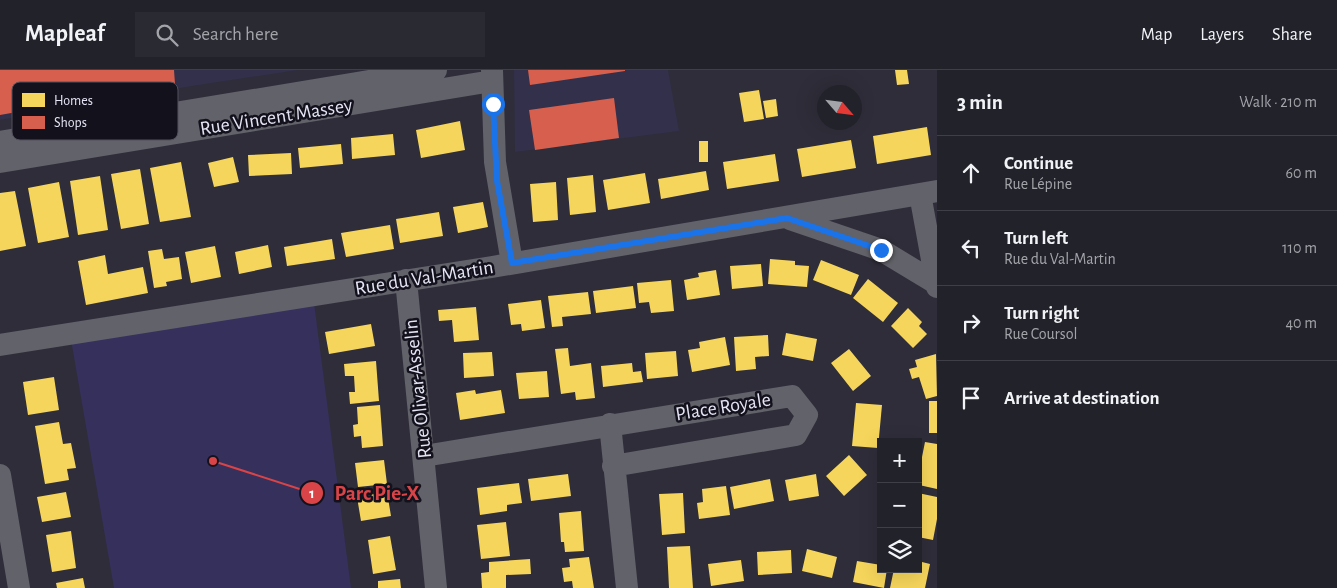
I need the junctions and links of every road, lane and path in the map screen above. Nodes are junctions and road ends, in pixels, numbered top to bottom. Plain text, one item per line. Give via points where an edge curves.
1 (436, 70) edge
2 (392, 74) edge
3 (492, 76) edge
4 (178, 111) edge
5 (178, 131) edge
6 (126, 140) edge
7 (0, 162) edge
8 (929, 193) edge
9 (787, 218) junction
10 (512, 263) junction
11 (406, 280) junction
12 (936, 283) edge
13 (0, 345) edge
14 (610, 424) junction
15 (424, 456) junction
16 (613, 466) junction
17 (0, 475) edge
18 (7, 555) edge
19 (19, 588) edge
20 (436, 588) edge
21 (627, 588) edge

1 - 2 street, Rue Vincent Massey
2 - 4 street, Rue Vincent Massey
3 - 5 street, Rue Vincent Massey
3 - 10 street via 495,162
6 - 7 street, Rue Vincent Massey
8 - 9 street, Rue du Val-Martin
8 - 12 street
9 - 10 street, Rue du Val-Martin
9 - 12 street via 881,250
10 - 11 street, Rue du Val-Martin
11 - 13 street, Rue du Val-Martin
11 - 15 street, Rue Olivar-Asselin
14 - 15 street, Place Royale
14 - 16 street
14 - 16 street, Place Royale via 792,396 807,415 796,435
15 - 20 street, Rue Olivar-Asselin
16 - 21 street
17 - 18 street
18 - 19 street

